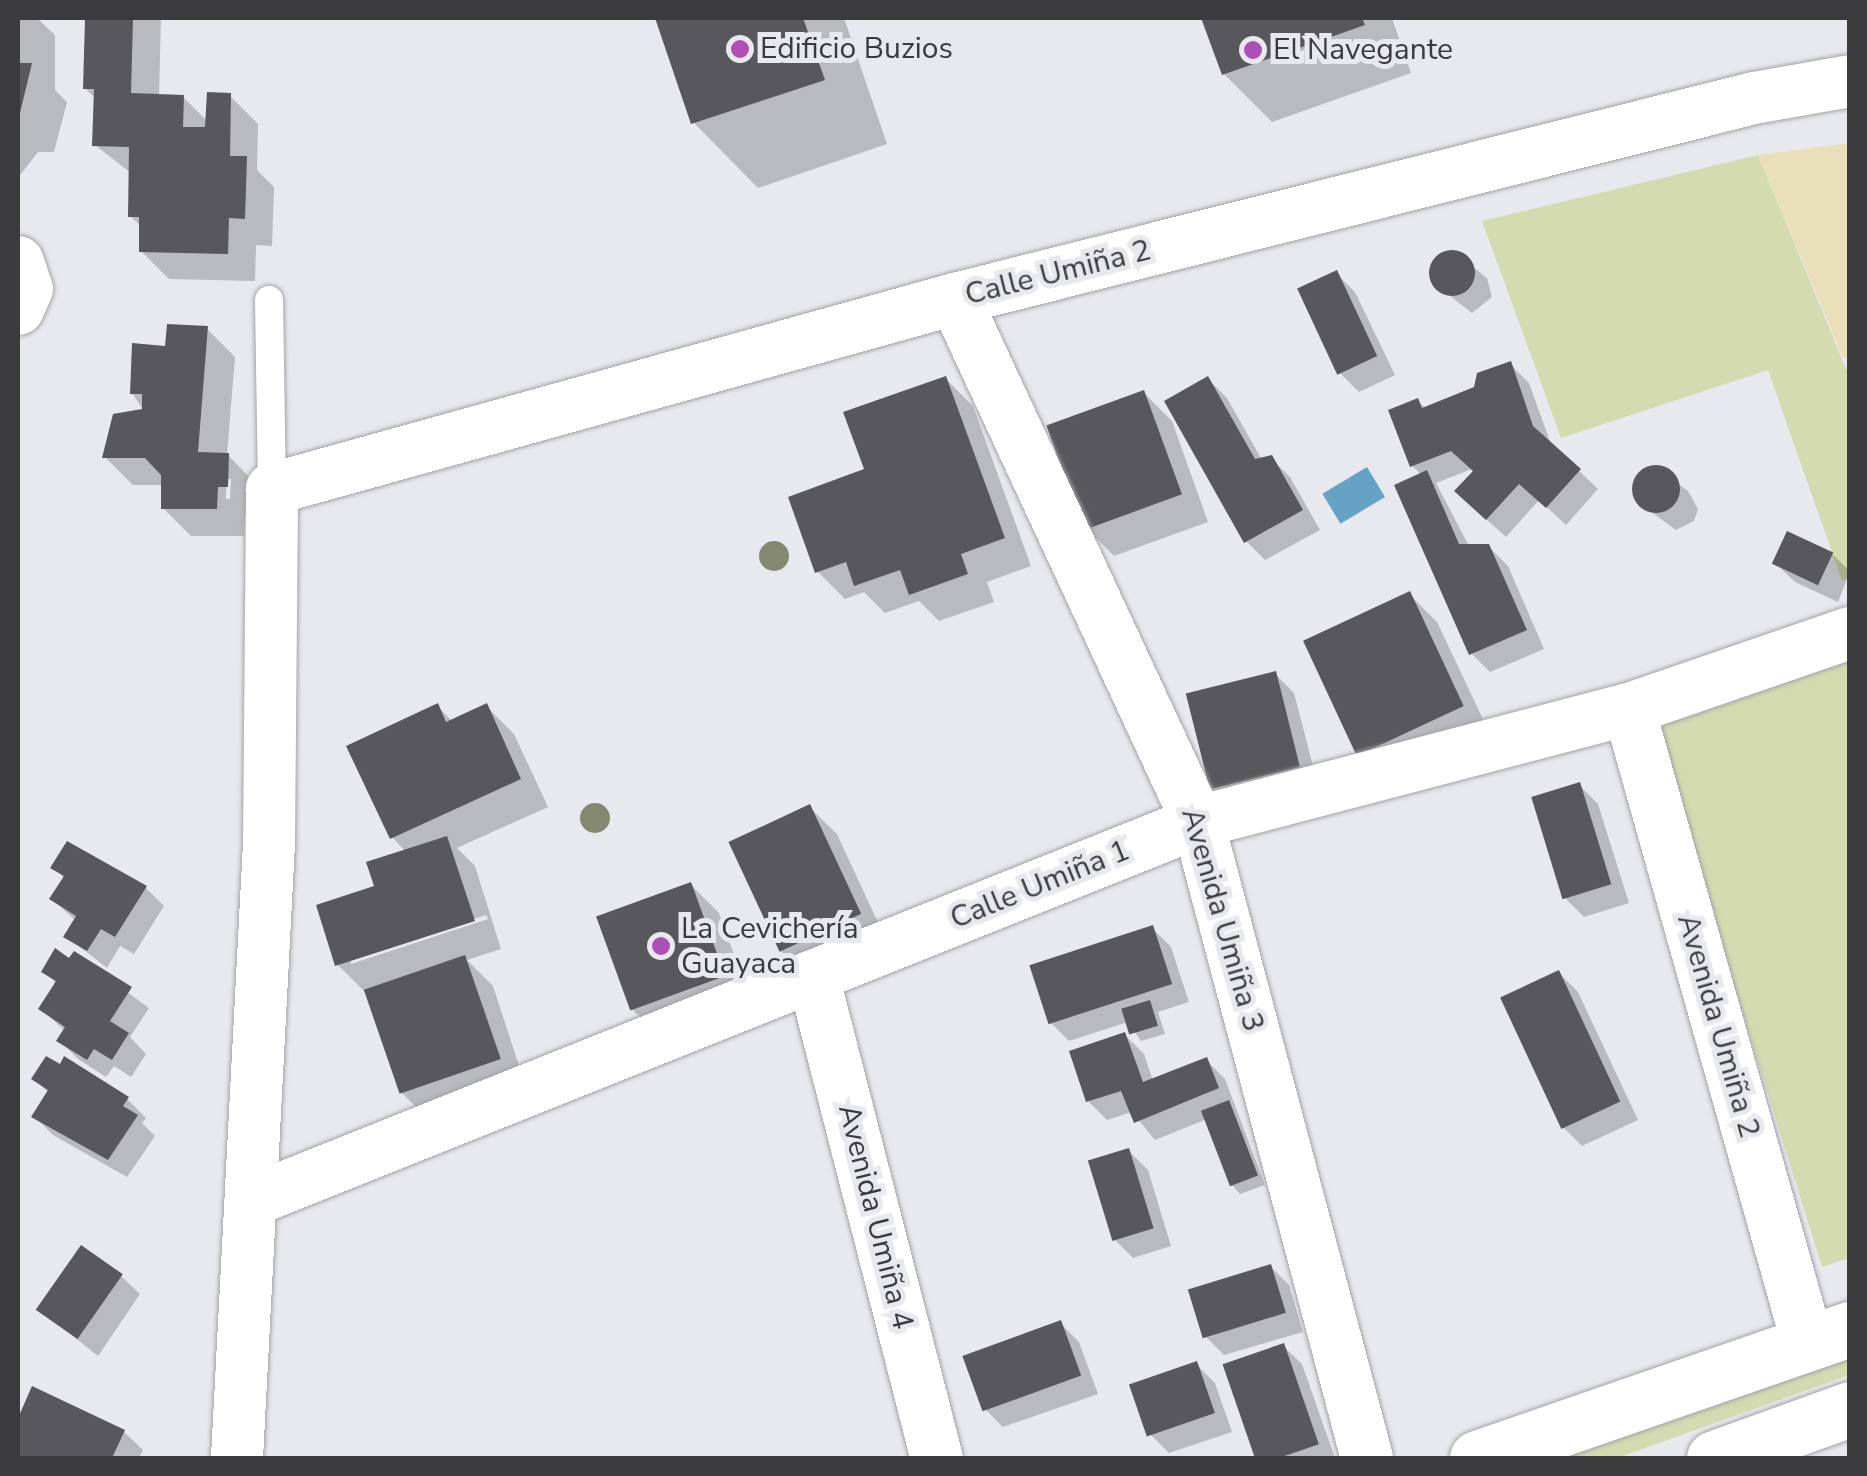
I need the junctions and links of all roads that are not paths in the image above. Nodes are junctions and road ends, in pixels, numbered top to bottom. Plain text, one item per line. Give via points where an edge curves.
1 (1850, 81) edge
2 (18, 262) edge
3 (955, 299) junction
4 (269, 300) dead end
5 (18, 309) edge
6 (272, 489) junction
7 (1850, 633) edge
8 (1629, 709) junction
9 (1198, 822) junction
10 (813, 976) junction
11 (253, 1200) junction
12 (1828, 1337) edge
13 (1850, 1409) edge
14 (237, 1458) edge
15 (937, 1458) edge
16 (1368, 1458) edge
17 (1477, 1458) edge
18 (1714, 1458) edge

1 - 3 street, Calle Umiña 2 via 1754,98
2 - 5 street via 27,290
3 - 6 street, Calle Umiña 2
3 - 9 street, Avenida Umiña 3
4 - 6 lane
6 - 11 street via 269,843
7 - 8 street, Calle Umiña 1
8 - 9 street, Calle Umiña 1
8 - 12 street, Avenida Umiña 2
9 - 10 street, Calle Umiña 1
9 - 16 street, Avenida Umiña 3
10 - 11 street, Calle Umiña 1
10 - 15 street, Avenida Umiña 4
11 - 14 street
12 - 17 main road
13 - 18 main road

